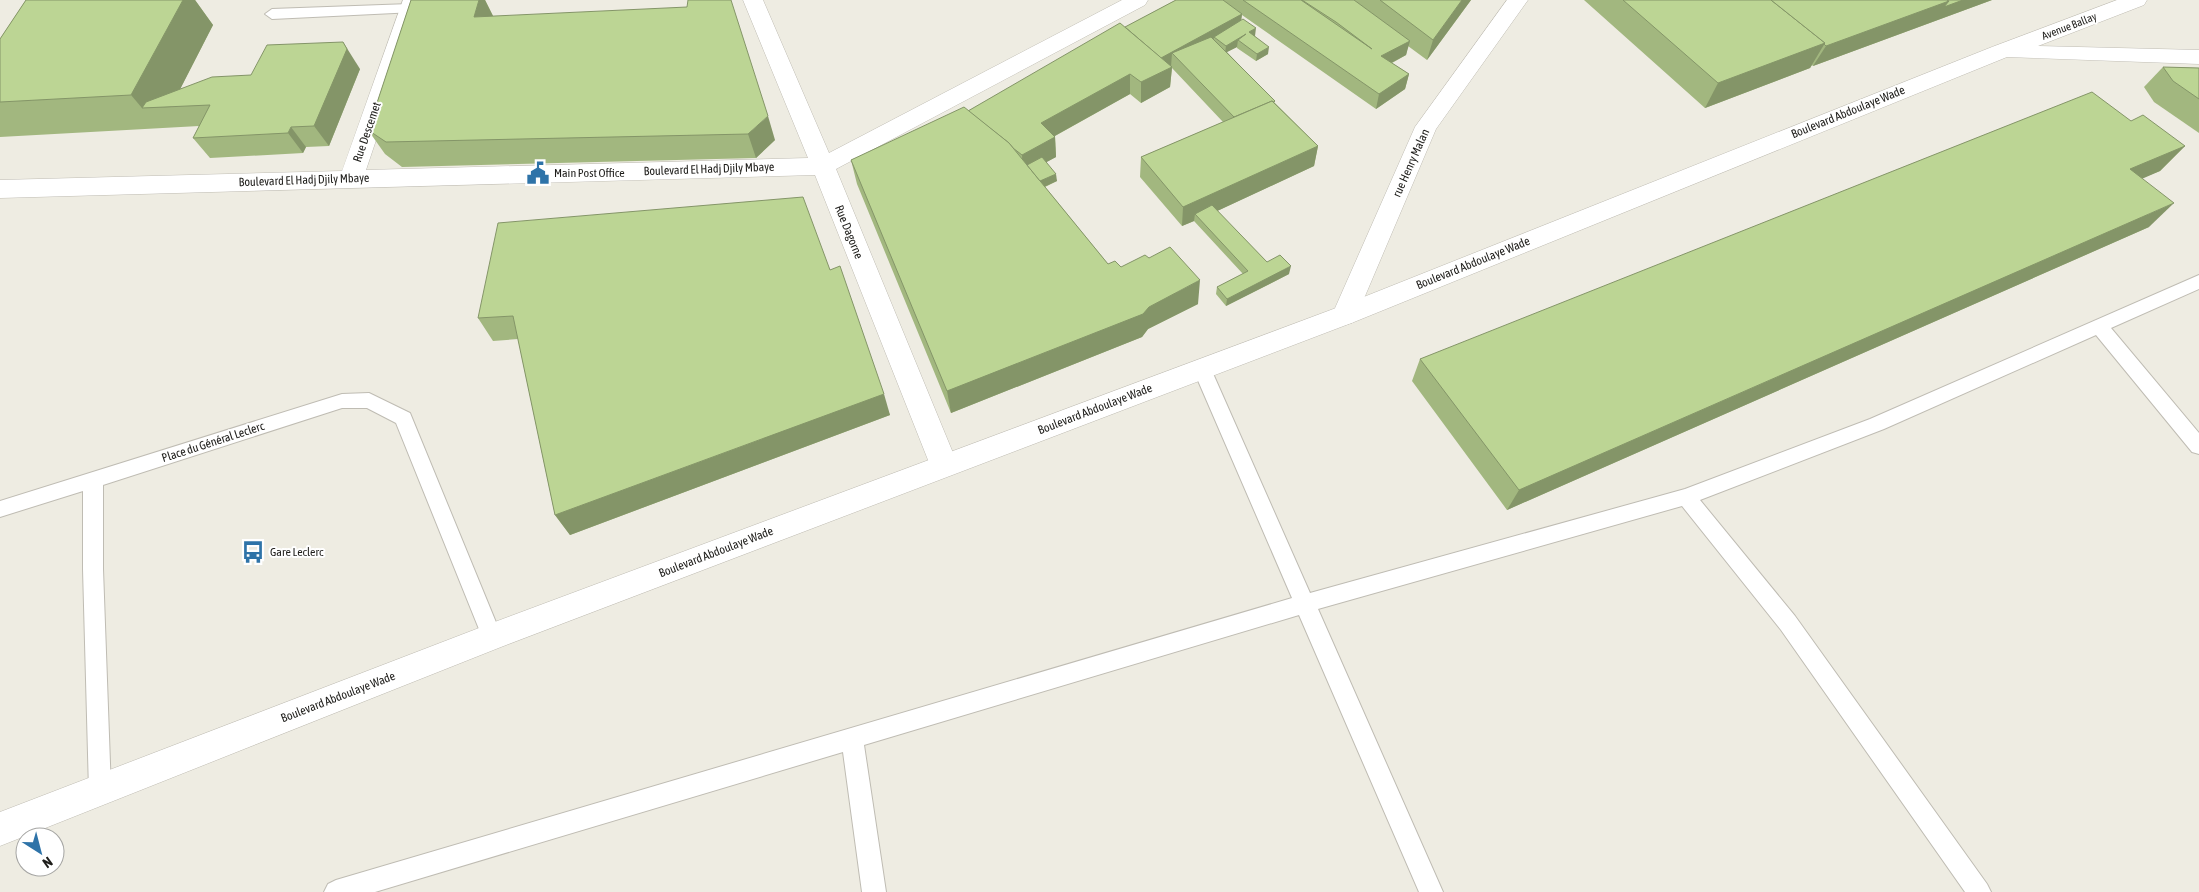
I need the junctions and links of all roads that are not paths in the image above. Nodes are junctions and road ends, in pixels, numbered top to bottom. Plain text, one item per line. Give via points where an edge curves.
1 (753, 0) edge
2 (1138, 0) edge
3 (1518, 0) edge
4 (2137, 0) edge
5 (411, 5) edge
6 (272, 14) dead end
7 (2000, 52) junction
8 (2199, 58) edge
9 (823, 166) junction
10 (351, 179) junction
11 (0, 189) edge
12 (2199, 282) edge
13 (1345, 315) junction
14 (2099, 326) junction
15 (1202, 368) junction
16 (2199, 446) edge
17 (944, 465) junction
18 (93, 480) junction
19 (1686, 497) junction
20 (0, 509) edge
21 (1304, 604) junction
22 (492, 637) junction
23 (852, 737) junction
24 (100, 791) junction
25 (0, 828) edge
26 (336, 892) edge
27 (874, 892) edge
28 (1431, 892) edge
29 (1979, 892) edge

1 - 9 street, Rue Dagorne
2 - 9 street, Boulevard El Hadj Djily Mbaye
3 - 13 street, rue Henry Malan via 1426,127
4 - 7 street, Avenue Ballay
5 - 6 lane
5 - 10 street, Rue Descemet
7 - 8 street, Boulevard Abdoulaye Wade
7 - 13 street, Boulevard Abdoulaye Wade
9 - 10 street, Boulevard El Hadj Djily Mbaye
9 - 17 street, Rue Dagorne
10 - 11 street, Boulevard El Hadj Djily Mbaye
12 - 14 lane
13 - 15 street, Boulevard Abdoulaye Wade
14 - 16 lane
14 - 19 lane via 1877,424
15 - 17 street, Boulevard Abdoulaye Wade
15 - 21 lane
17 - 22 street, Boulevard Abdoulaye Wade
18 - 20 lane, Place du Général Leclerc
18 - 22 lane, Place du Général Leclerc via 342,401 369,400 403,418
18 - 24 lane
19 - 21 lane
19 - 29 lane via 1788,623
21 - 23 lane
21 - 28 lane
22 - 24 street, Boulevard Abdoulaye Wade
23 - 26 lane
23 - 27 lane
24 - 25 street, Boulevard Abdoulaye Wade

